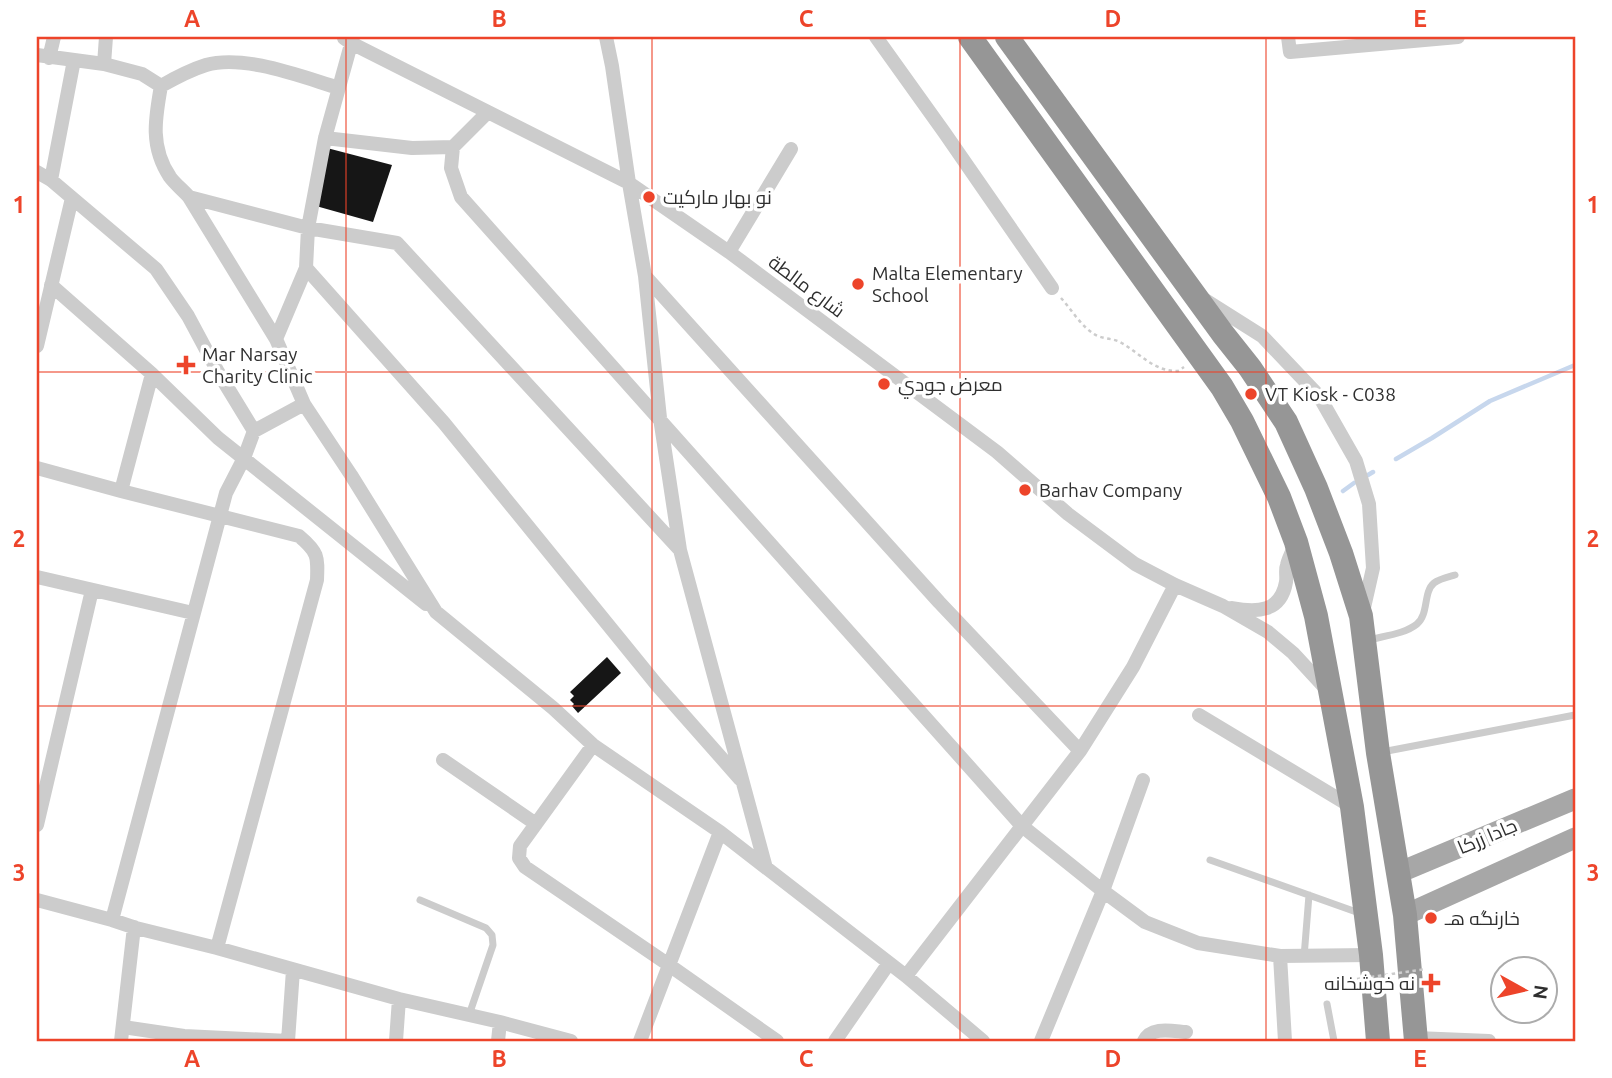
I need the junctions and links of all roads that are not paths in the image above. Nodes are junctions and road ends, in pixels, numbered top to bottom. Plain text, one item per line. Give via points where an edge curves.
1 (54, 37) edge
2 (106, 37) edge
3 (606, 37) edge
4 (876, 37) edge
5 (970, 37) edge
6 (1007, 37) edge
7 (1288, 37) edge
8 (1458, 37) edge
9 (349, 39) edge
10 (43, 56) edge
11 (74, 61) junction
12 (104, 64) junction
13 (161, 86) junction
14 (339, 88) junction
15 (488, 112) junction
16 (325, 138) junction
17 (453, 147) junction
18 (791, 149) dead end
19 (37, 172) edge
20 (51, 180) junction
21 (629, 183) junction
22 (190, 197) junction
23 (72, 198) junction
24 (308, 228) junction
25 (729, 252) junction
26 (306, 268) junction
27 (645, 276) junction
28 (51, 285) junction
29 (1052, 288) road end
30 (1194, 294) junction
31 (276, 339) junction
32 (37, 346) edge
33 (1250, 368) junction
34 (152, 374) junction
35 (1222, 387) junction
36 (304, 404) junction
37 (660, 418) junction
38 (254, 431) junction
39 (244, 458) junction
40 (37, 468) edge
41 (121, 491) junction
42 (221, 517) junction
43 (1296, 542) junction
44 (680, 550) junction
45 (1455, 575) dead end
46 (37, 577) edge
47 (1175, 586) junction
48 (92, 590) junction
49 (1223, 606) junction
50 (435, 611) junction
51 (193, 613) junction
52 (1361, 616) junction
53 (1365, 641) junction
54 (1331, 694) junction
55 (1199, 715) dead end
56 (1575, 715) edge
57 (593, 745) junction
58 (1080, 751) junction
59 (1378, 753) junction
60 (443, 760) dead end
61 (1143, 780) dead end
62 (742, 781) junction
63 (1575, 799) edge
64 (1352, 807) junction
65 (536, 824) junction
66 (37, 825) edge
67 (1022, 827) junction
68 (720, 832) junction
69 (1575, 838) edge
70 (1210, 860) dead end
71 (1425, 863) junction
72 (766, 868) junction
73 (1398, 873) junction
74 (1103, 891) junction
75 (1309, 895) junction
76 (37, 900) edge
77 (420, 900) dead end
78 (1436, 900) junction
79 (1405, 915) junction
80 (1366, 916) junction
81 (112, 920) junction
82 (134, 928) junction
83 (217, 948) junction
84 (1371, 955) junction
85 (1280, 956) junction
86 (1304, 957) junction
87 (889, 963) junction
88 (669, 965) junction
89 (293, 970) junction
90 (906, 976) junction
91 (399, 999) junction
92 (1327, 1004) dead end
93 (469, 1015) junction
94 (500, 1022) junction
95 (1186, 1032) dead end
96 (122, 1034) edge
97 (184, 1038) edge
98 (1416, 1039) edge
99 (288, 1041) edge
100 (396, 1041) edge
101 (498, 1041) edge
102 (571, 1041) edge
103 (640, 1041) edge
104 (778, 1041) edge
105 (835, 1041) edge
106 (983, 1041) edge
107 (1041, 1041) edge
108 (1144, 1041) edge
109 (1285, 1041) edge
110 (1334, 1041) edge
111 (1378, 1041) edge
112 (1489, 1041) edge

1 - 10 street
2 - 12 street
3 - 21 street
4 - 29 street
5 - 35 highway
6 - 30 highway
7 - 8 street via 1290,52
9 - 14 street
9 - 15 street, شارع مالطة
10 - 11 street
11 - 12 street
11 - 20 street
12 - 13 street via 142,74
13 - 14 street via 225,62 268,66
13 - 22 street via 155,119 157,149 171,177
14 - 16 street
15 - 17 street
15 - 21 street, شارع مالطة
16 - 17 street via 412,148
16 - 24 street
17 - 37 street via 451,167 461,197
18 - 25 street
19 - 20 street
20 - 23 street
21 - 25 street, شارع مالطة
21 - 27 street
22 - 24 street
22 - 31 street
23 - 28 street
23 - 38 street via 156,269
24 - 26 street
24 - 44 street via 397,243
25 - 47 street, شارع مالطة via 997,452 1068,514 1135,564
26 - 31 street
26 - 62 street via 444,423 657,685
27 - 37 street
27 - 58 street
28 - 32 street
28 - 34 street
30 - 33 highway
30 - 52 street via 1262,336 1319,396 1356,461 1369,504 1373,568
31 - 36 street
33 - 35 highway
33 - 52 highway via 1286,422 1306,466
34 - 39 street
34 - 41 street
35 - 43 highway via 1261,458
36 - 38 street
36 - 50 street
37 - 44 street
37 - 67 street
38 - 39 street
39 - 42 street via 226,493
39 - 50 street
40 - 41 street
41 - 42 street
42 - 51 street
42 - 83 street via 299,536 318,560 317,580
43 - 49 street, شارع مالطة via 1282,594 1271,606 1252,611
43 - 54 highway
44 - 62 street
45 - 53 lane via 1432,584 1423,616 1415,625
46 - 48 street
47 - 49 street, شارع مالطة
47 - 58 street via 1133,667
48 - 51 street
48 - 66 street
49 - 54 street, شارع مالطة via 1274,637
50 - 57 street
51 - 81 street
52 - 53 highway
53 - 59 highway
54 - 64 highway
55 - 64 street
56 - 59 lane
57 - 65 street
57 - 68 street
58 - 67 street
59 - 73 highway
60 - 65 street
61 - 74 street
62 - 72 street
63 - 71 main road, جادا زرکا
64 - 80 highway
65 - 88 street via 520,846 519,858 525,867
67 - 74 street
67 - 90 street
68 - 72 street
68 - 88 street
69 - 78 main road, جادا زرکا
70 - 75 lane
71 - 73 main road, جادا زرکا
71 - 78 main road via 1417,882 1423,894
72 - 87 street
73 - 79 highway
74 - 85 street via 1145,922 1198,943
74 - 107 street
75 - 80 lane
75 - 86 lane
76 - 81 street
77 - 93 lane via 486,928 492,935 493,945
78 - 79 main road, جادا زرکا
79 - 98 highway
80 - 84 highway
81 - 82 street
82 - 83 street
82 - 96 street
83 - 89 street
84 - 86 street
84 - 111 highway
85 - 86 street
85 - 109 street
87 - 90 street
87 - 105 street
88 - 103 street
88 - 104 street
89 - 91 street
89 - 99 street
90 - 106 street
91 - 93 street
91 - 100 street
92 - 110 lane
93 - 94 street
94 - 101 street
94 - 102 street
95 - 108 street via 1155,1031
96 - 97 street
97 - 99 street
98 - 112 street

